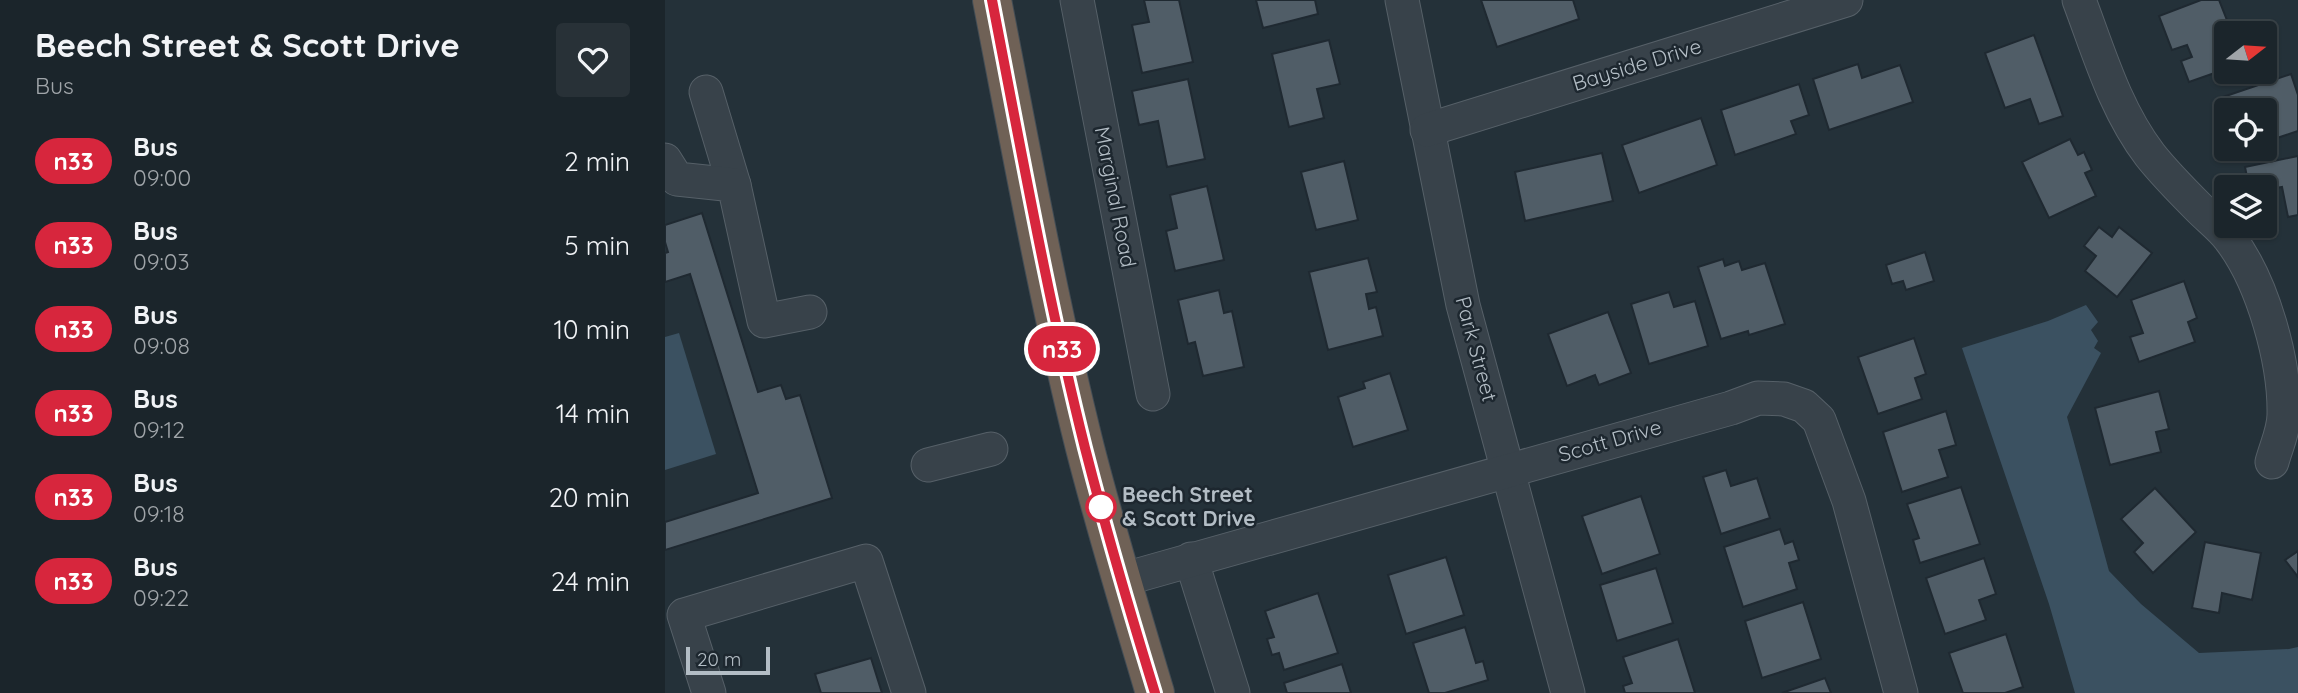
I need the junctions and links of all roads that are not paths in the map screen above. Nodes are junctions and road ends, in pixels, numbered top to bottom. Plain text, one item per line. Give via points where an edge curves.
1 (992, 0) edge
2 (1077, 0) edge
3 (1402, 0) edge
4 (1846, 0) edge
5 (2079, 0) edge
6 (706, 92) dead end
7 (1427, 130) junction
8 (665, 160) edge
9 (734, 185) junction
10 (810, 312) dead end
11 (1153, 394) dead end
12 (991, 449) dead end
13 (2272, 462) dead end
14 (928, 465) dead end
15 (1509, 471) junction
16 (1191, 559) junction
17 (1121, 580) junction
18 (709, 693) edge
19 (909, 693) edge
20 (1155, 693) edge
21 (1233, 693) edge
22 (1568, 693) edge
23 (1901, 693) edge

1 - 17 highway via 1069,380
2 - 11 street, Marginal Road
3 - 7 street, Park Street
4 - 7 street, Bayside Drive
5 - 13 street via 2130,124 2149,154 2229,237 2259,288 2274,341 2284,418
6 - 9 street
7 - 15 street, Park Street via 1463,305
8 - 9 street via 677,179
9 - 10 street via 764,321
12 - 14 street
15 - 16 street, Scott Drive
15 - 22 street, Park Street
15 - 23 street, Scott Drive via 1758,398 1804,405 1819,421 1849,501
16 - 17 street, Scott Drive
16 - 21 street
17 - 20 highway
18 - 19 street via 684,615 866,561

